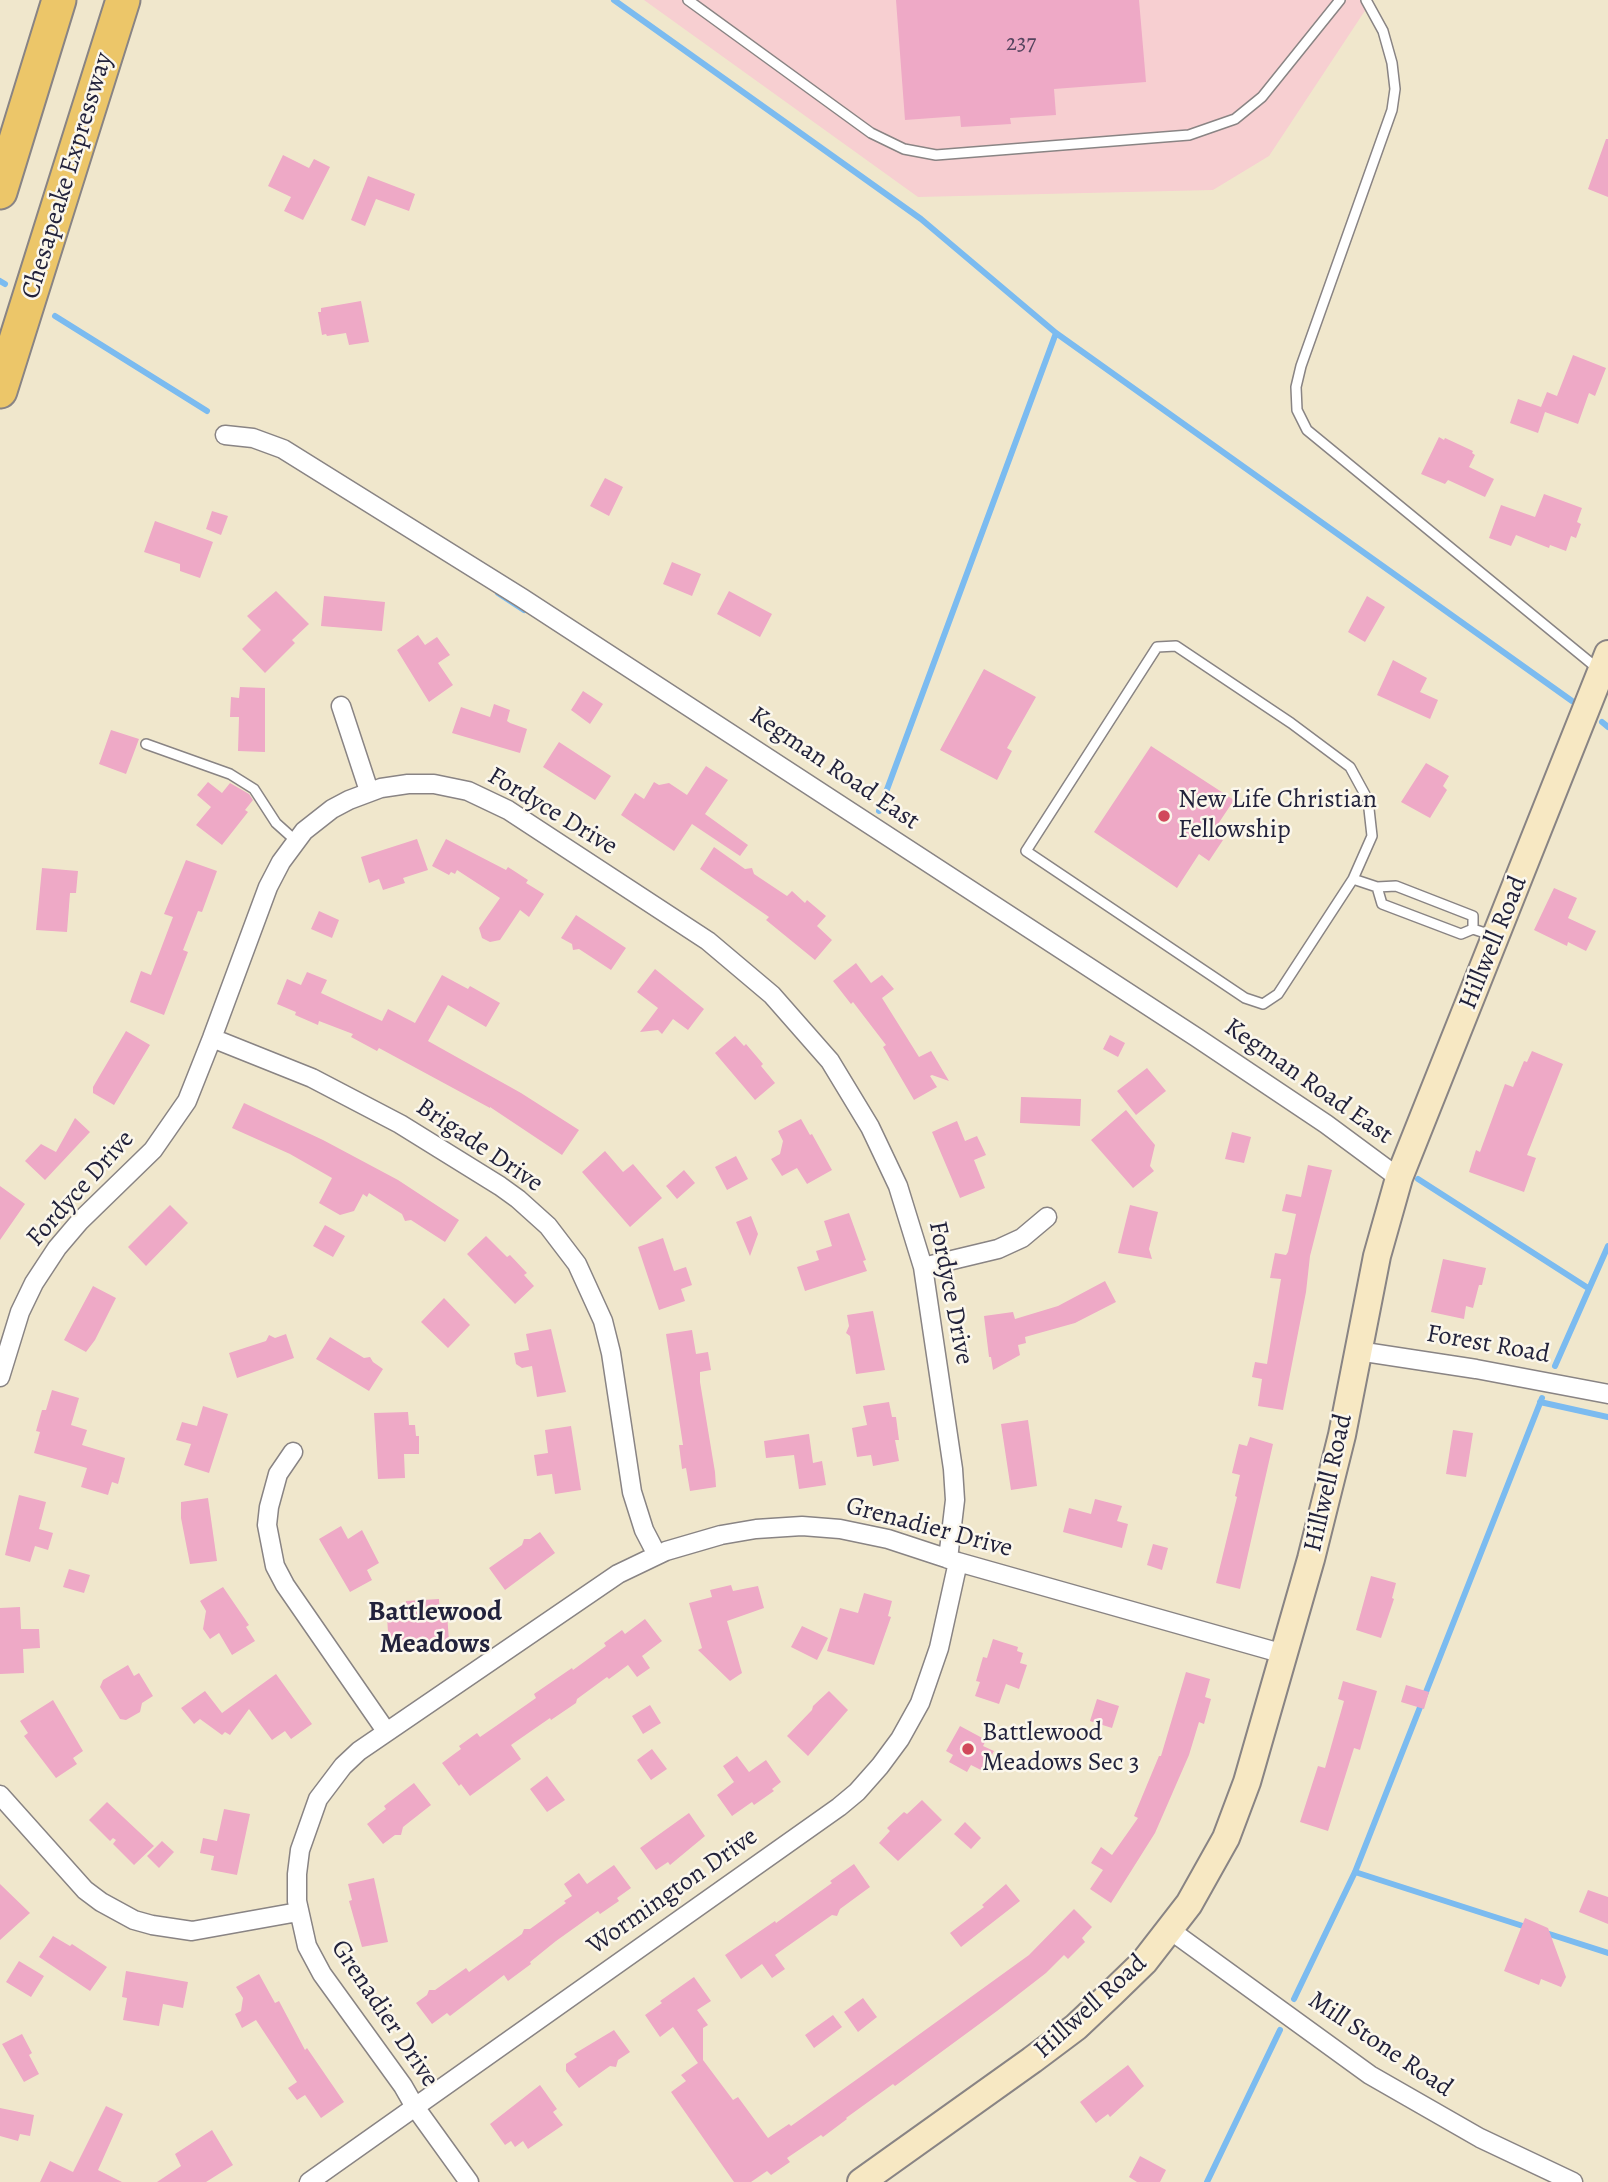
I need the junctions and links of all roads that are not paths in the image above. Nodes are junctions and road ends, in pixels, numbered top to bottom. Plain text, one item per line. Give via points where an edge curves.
1 (59, 0) edge
2 (122, 0) edge
3 (688, 0) edge
4 (1339, 0) edge
5 (1366, 0) edge
6 (0, 192) edge
7 (0, 391) edge
8 (225, 435) dead end
9 (1605, 663) edge
10 (341, 706) dead end
11 (146, 744) dead end
12 (369, 791) junction
13 (296, 841) junction
14 (1353, 879) junction
15 (1377, 887) junction
16 (1485, 932) junction
17 (212, 1038) junction
18 (1399, 1178) junction
19 (1047, 1217) dead end
20 (923, 1267) junction
21 (1358, 1351) junction
22 (0, 1377) edge
23 (1608, 1394) edge
24 (293, 1452) dead end
25 (657, 1555) junction
26 (953, 1560) junction
27 (1284, 1654) junction
28 (386, 1731) junction
29 (0, 1795) edge
30 (298, 1912) junction
31 (1170, 1930) junction
32 (415, 2107) junction
33 (309, 2182) edge
34 (469, 2182) edge
35 (861, 2182) edge
36 (1573, 2182) edge

1 - 6 highway
2 - 7 highway, Chesapeake Expressway
3 - 4 lane via 871,132 904,149 936,155 1189,135 1235,119 1262,97
5 - 9 lane via 1383,31 1392,63 1392,110 1301,366 1297,410 1307,430
8 - 18 street, Kegman Road East via 253,438 283,449 522,598 1196,1037
9 - 16 street, Hillwell Road
10 - 12 street
11 - 13 lane via 230,774 254,789 276,823
12 - 13 street, Fordyce Drive via 332,809
12 - 20 street, Fordyce Drive via 434,784 486,798 708,941 757,981 830,1060 870,1126 898,1186
13 - 17 street, Fordyce Drive via 268,887
14 - 14 lane via 1372,836 1368,800 1350,767 1176,646 1157,647 1026,851 1245,998 1263,1004 1278,994
14 - 15 lane
15 - 16 lane via 1396,886 1473,916
15 - 16 lane via 1382,904 1461,934
16 - 18 street, Hillwell Road
17 - 22 street, Fordyce Drive via 177,1118 153,1150 80,1221 34,1283 14,1328
17 - 25 street, Brigade Drive via 312,1078 400,1124 500,1186 548,1226 577,1264 603,1321 632,1492
18 - 21 street, Hillwell Road
19 - 20 street via 1023,1237 998,1249
20 - 26 street, Fordyce Drive via 953,1469
21 - 23 street, Forest Road
21 - 27 street, Hillwell Road via 1329,1490
24 - 28 street via 278,1474 269,1507 267,1525 275,1566
25 - 26 street, Grenadier Drive via 720,1535 802,1526 888,1539
25 - 28 street, Grenadier Drive via 618,1574
26 - 27 street, Grenadier Drive
26 - 32 street, Wormington Drive via 939,1648 920,1703 901,1739 856,1792
27 - 31 street, Hillwell Road via 1226,1838
28 - 30 street, Grenadier Drive via 343,1766 318,1799 300,1850
29 - 30 street via 85,1890 134,1920 192,1931
30 - 32 street, Grenadier Drive via 307,1946 322,1974
31 - 35 street, Hillwell Road via 1144,1962 1076,2027
31 - 36 street, Mill Stone Road via 1370,2075 1434,2114
32 - 33 street, Wormington Drive
32 - 34 street, Grenadier Drive

